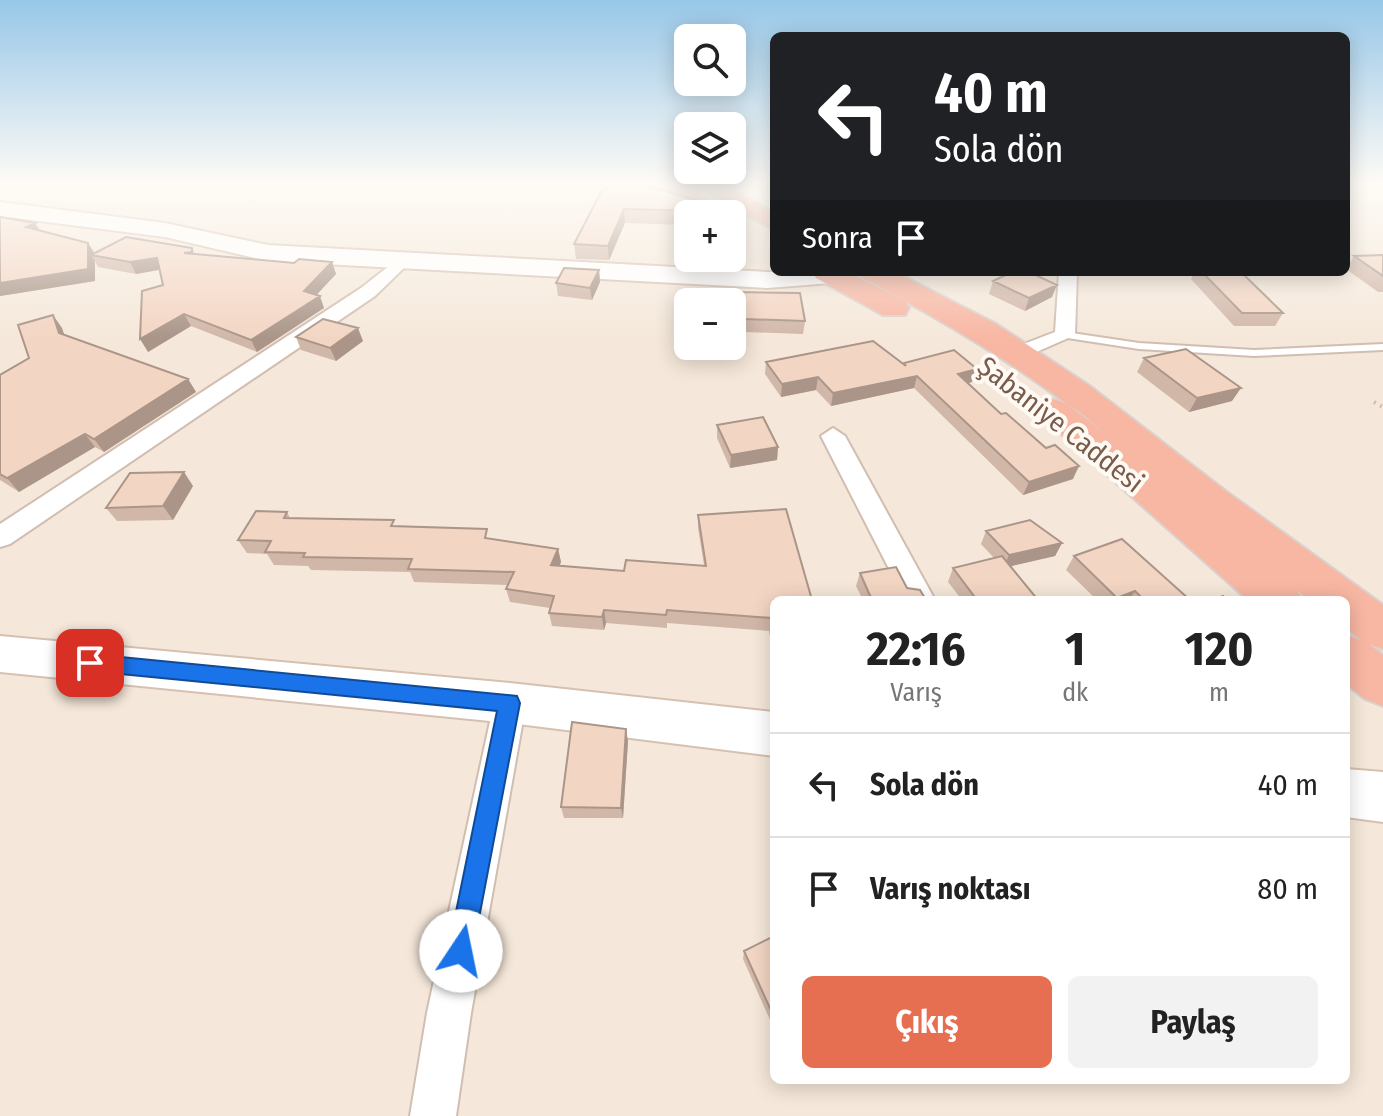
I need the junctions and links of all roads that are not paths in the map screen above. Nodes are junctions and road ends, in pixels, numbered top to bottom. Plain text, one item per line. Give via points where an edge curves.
1 (188, 235) edge
2 (403, 260) junction
3 (808, 276) edge
4 (833, 276) edge
5 (881, 276) edge
6 (1068, 276) edge
7 (1065, 335) junction
8 (1383, 347) edge
9 (1018, 353) junction
10 (833, 436) dead end
11 (0, 537) edge
12 (918, 596) edge
13 (1274, 596) edge
14 (1336, 596) edge
15 (1350, 606) edge
16 (1383, 630) edge
17 (0, 654) edge
18 (1350, 658) edge
19 (1383, 684) edge
20 (510, 703) junction
21 (770, 734) edge
22 (1350, 793) edge
23 (1383, 797) edge
24 (433, 1116) edge

1 - 2 street via 268,253
2 - 3 street via 767,280
2 - 11 street via 368,292
4 - 13 highway, Şabaniye Caddesi via 946,337 1049,408
5 - 9 highway
6 - 7 street
7 - 8 lane via 1254,353
7 - 9 street
9 - 14 highway via 1126,430
10 - 12 street
15 - 16 highway
17 - 20 street
18 - 19 highway
20 - 21 street
20 - 24 street
22 - 23 street

